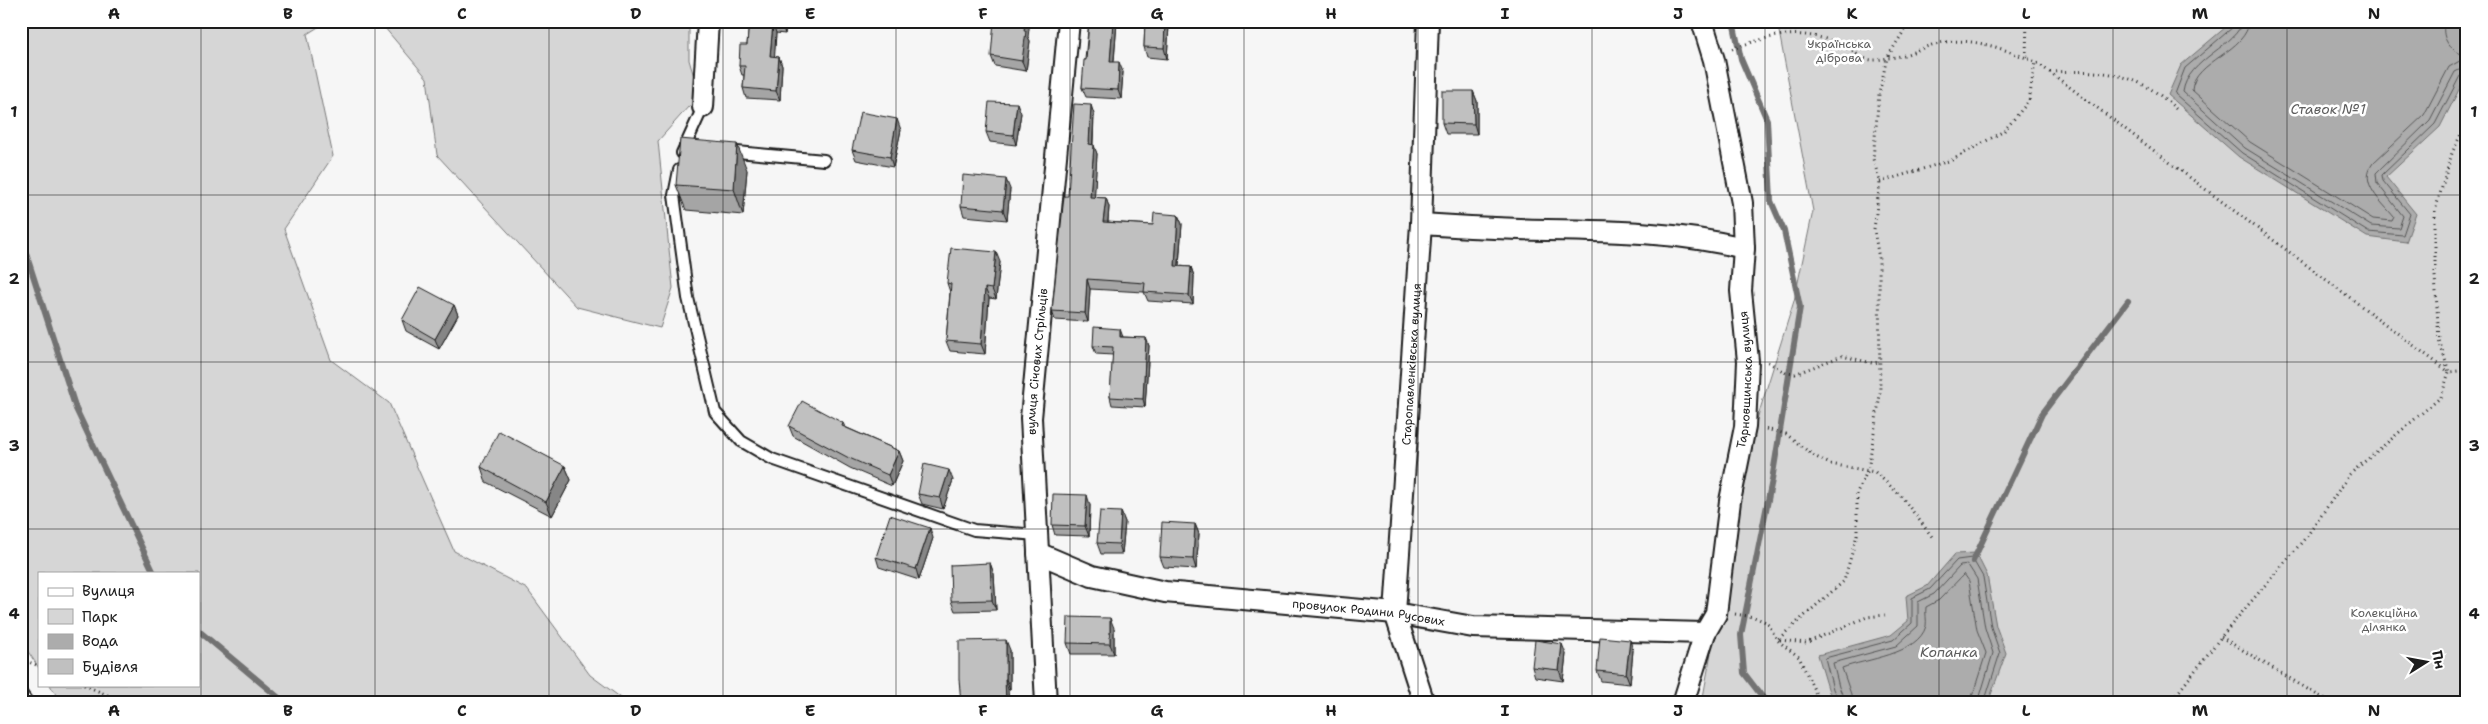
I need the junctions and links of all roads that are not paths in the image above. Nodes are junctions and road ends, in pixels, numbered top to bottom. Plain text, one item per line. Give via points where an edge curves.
1 (708, 21) edge
2 (1069, 21) edge
3 (1428, 21) edge
4 (1702, 21) edge
5 (703, 107) joint
6 (711, 149) edge
7 (824, 160) dead end
8 (1421, 224) junction
9 (1744, 248) junction
10 (1038, 544) junction
11 (1395, 613) junction
12 (1705, 633) junction
13 (21, 694) edge
14 (28, 703) edge
15 (1046, 703) edge
16 (1424, 703) edge
17 (1683, 703) edge

1 - 5 street
2 - 10 street, вулиця Січових Стрільців via 1031,418
3 - 8 street, Старопавленківська вулиця
4 - 9 street, Тарновщинська вулиця via 1714,60 1742,203
5 - 10 lane via 674,195 688,298 715,412 741,441 772,459 974,530
6 - 7 lane
8 - 9 street via 1653,232
8 - 11 street, Старопавленківська вулиця
9 - 12 street, Тарновщинська вулиця via 1742,291 1748,361 1745,428 1730,501 1716,614
10 - 11 street, провулок Родини Русових via 1092,576 1164,592
10 - 15 street, вулиця Січових Стрільців
11 - 12 street, провулок Родини Русових via 1473,627
11 - 16 street, Старопавленківська вулиця
12 - 17 street, Тарновщинська вулиця
13 - 14 lane

